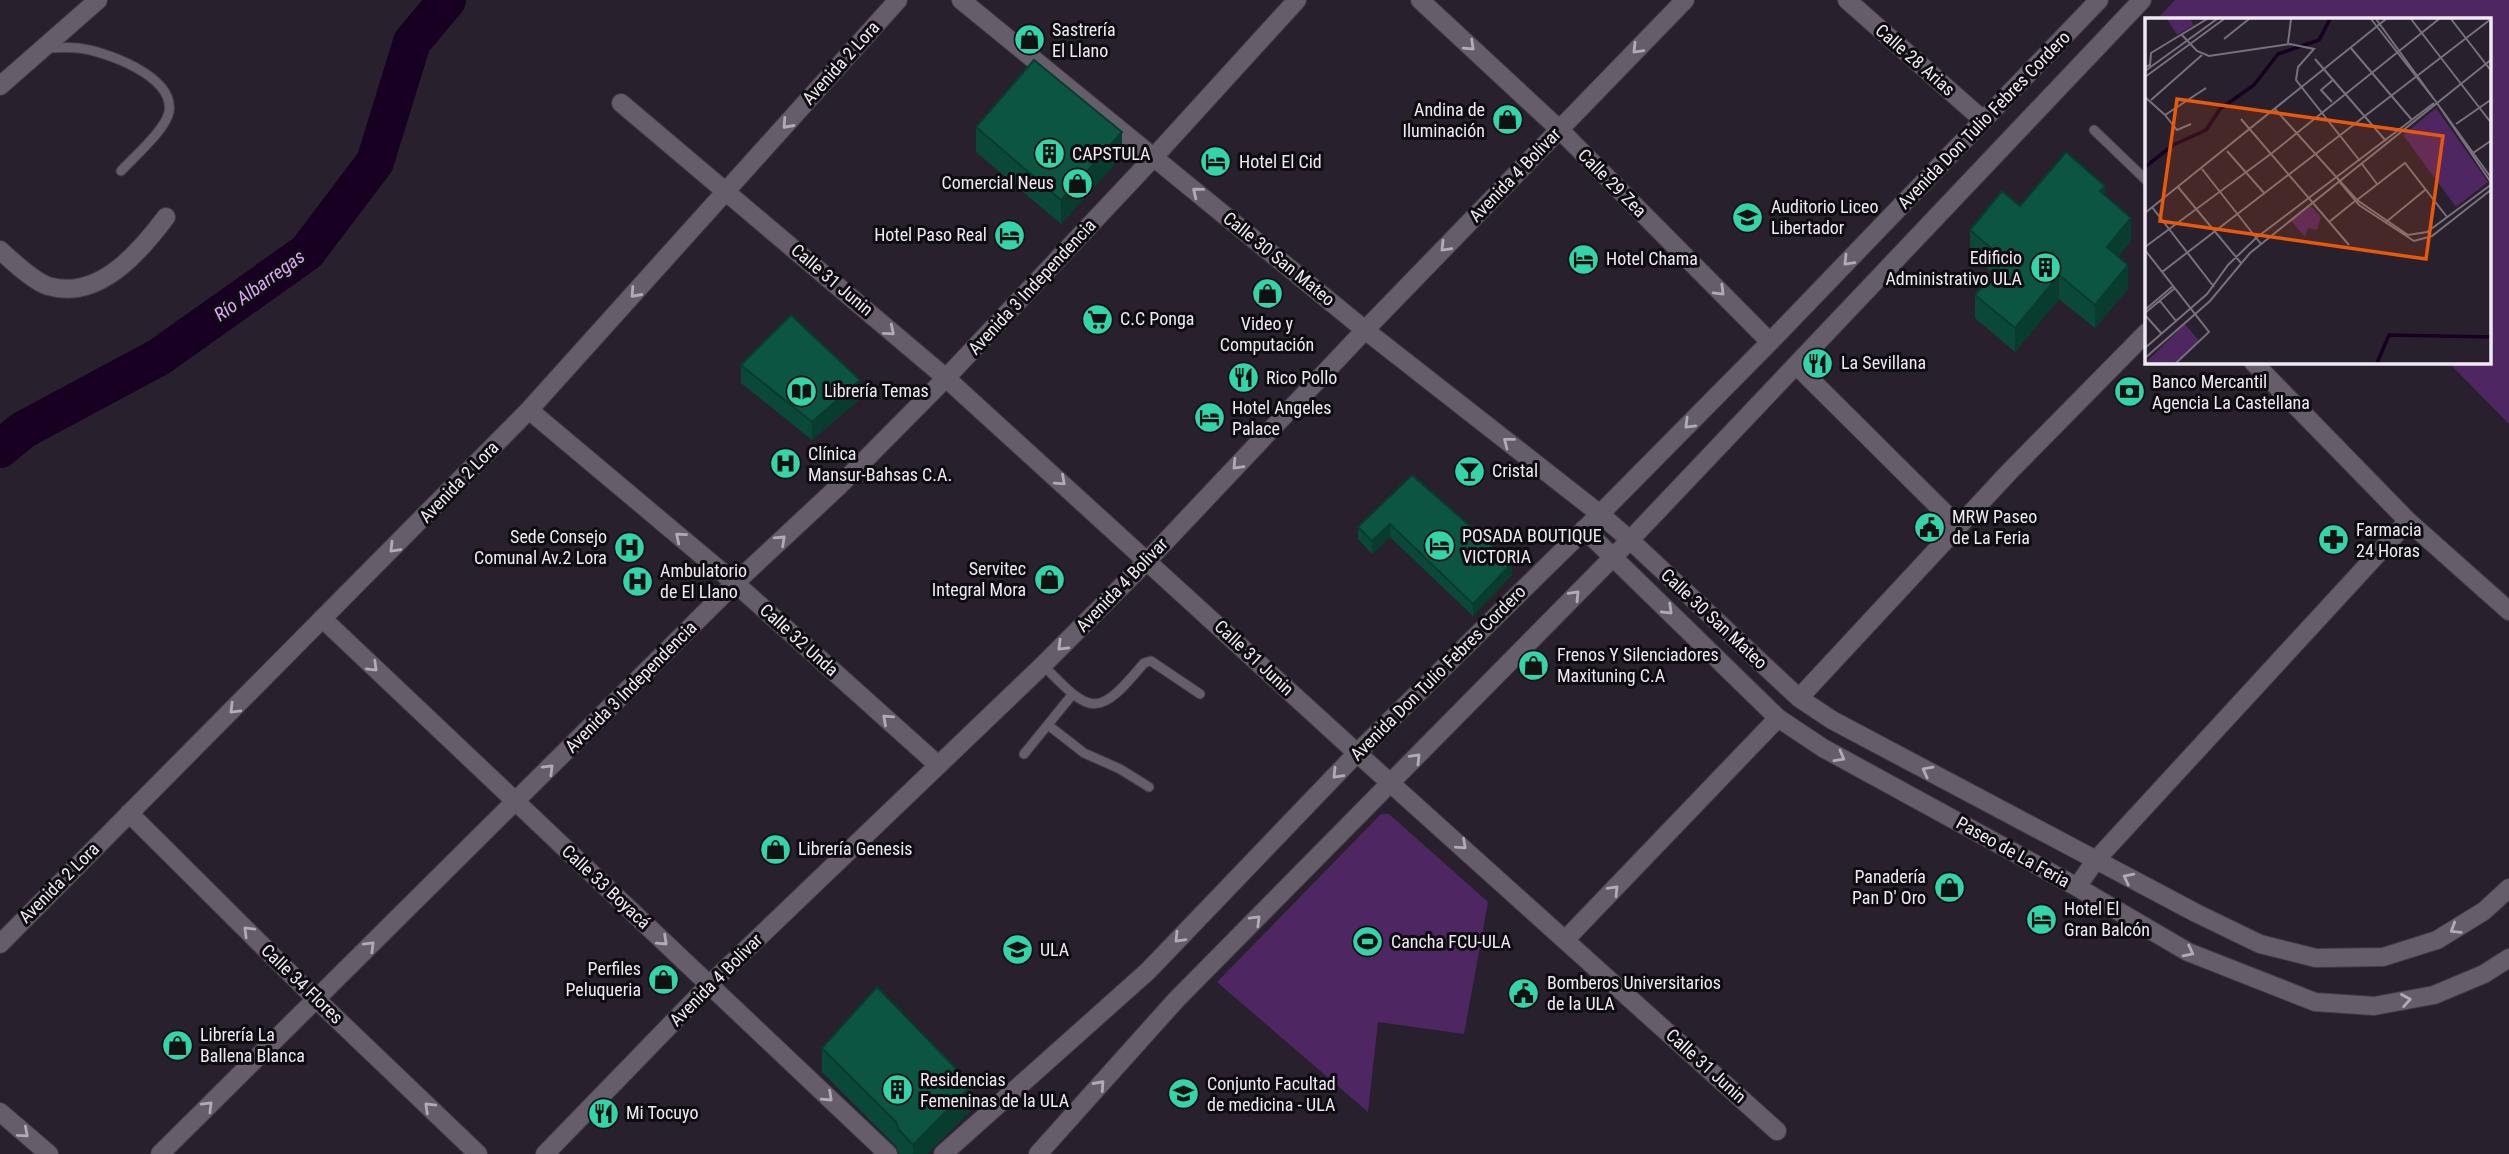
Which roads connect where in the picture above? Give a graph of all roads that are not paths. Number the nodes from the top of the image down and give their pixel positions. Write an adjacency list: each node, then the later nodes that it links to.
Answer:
1 (99, 0): 10 (street)
2 (898, 0): 19 (street, Avenida 2 Lora, one-way to 19)
3 (961, 0): 16 (street, Calle 30 San Mateo)
4 (1297, 0): 16 (street, Avenida 3 Independencia)
5 (1420, 0): 14 (street, Calle 29 Zea, one-way to 14)
6 (1685, 0): 14 (street, Avenida 4 Bolivar, one-way to 14)
7 (1847, 0): 13 (street, Calle 28 Arias)
8 (2099, 0): 13 (street, Avenida Don Tulio Febres Cordero)
9 (2142, 0): 26 (street, Avenida Don Tulio Febres Cordero)
10 (44, 48): 11 (street); 17 (lane)
11 (0, 86)
12 (621, 103): 19 (street, Calle 31 Junin)
13 (1983, 120): 24 (street, Avenida Don Tulio Febres Cordero, one-way to 24)
14 (1559, 129): 22 (street, Avenida 4 Bolivar, one-way to 22); 24 (street, Calle 29 Zea, one-way to 24)
15 (2094, 130): 18 (lane)
16 (1154, 157): 22 (street, Calle 30 San Mateo, one-way to 16); 27 (street, Avenida 3 Independencia)
17 (121, 171)
18 (2145, 179)
19 (727, 191): 27 (street, Calle 31 Junin, one-way to 27); 28 (street, Avenida 2 Lora, one-way to 28)
20 (166, 217): 21 (street)
21 (0, 250)
22 (1365, 330): 29 (street, Calle 30 San Mateo, one-way to 22); 35 (street, Avenida 4 Bolivar, one-way to 35)
23 (2145, 334): 31 (street)
24 (1770, 342): 29 (street, Avenida Don Tulio Febres Cordero, one-way to 29)
25 (2255, 364): 30 (street)
26 (1796, 365): 31 (street); 33 (street, Avenida Don Tulio Febres Cordero)
27 (946, 378): 35 (street, Calle 31 Junin, one-way to 35); 36 (street, Avenida 3 Independencia, one-way to 27)
28 (529, 410): 36 (street, Calle 32 Unda, one-way to 28); 38 (street, Avenida 2 Lora, one-way to 38)
29 (1600, 514): 32 (street, Avenida Don Tulio Febres Cordero); 33 (street, Calle 30 San Mateo)
30 (2408, 521): 37 (street); 52 (street)
31 (1958, 526): 42 (street)
32 (1584, 529): 34 (street, Paseo de La Feria); 45 (street, Avenida Don Tulio Febres Cordero)
33 (1630, 540): 34 (street, Avenida Don Tulio Febres Cordero); 42 (street, Calle 30 San Mateo)
34 (1612, 556): 43 (street, Paseo de La Feria, one-way to 43); 48 (street, Avenida Don Tulio Febres Cordero, one-way to 34)
35 (1147, 560): 39 (street, Avenida 4 Bolivar, one-way to 39); 45 (street, Calle 31 Junin)
36 (735, 583): 47 (street, Calle 32 Unda, one-way to 36); 50 (street, Avenida 3 Independencia, one-way to 36)
37 (2509, 611)
38 (324, 620): 50 (street, Calle 33 Boyacá, one-way to 50); 51 (street, Avenida 2 Lora, one-way to 51)
39 (1043, 665): 41 (lane); 47 (street, Avenida 4 Bolivar)
40 (1200, 694): 41 (lane)
41 (1072, 695): 44 (lane)
42 (1799, 698): 52 (street, Paseo de La Feria, one-way to 42)
43 (1778, 718): 53 (street, Paseo de La Feria, one-way to 53); 55 (street, one-way to 43)
44 (1048, 725): 46 (lane); 49 (lane)
45 (1357, 753): 48 (street, Calle 31 Junin); 67 (street, Avenida Don Tulio Febres Cordero, one-way to 67)
46 (1024, 754)
47 (938, 765): 58 (street, Avenida 4 Bolivar)
48 (1393, 783): 55 (street, Calle 31 Junin, one-way to 55); 68 (street, Avenida Don Tulio Febres Cordero, one-way to 48)
49 (1149, 787)
50 (515, 802): 58 (street, Calle 33 Boyacá, one-way to 58); 59 (street, Avenida 3 Independencia, one-way to 50)
51 (129, 813): 56 (street, Avenida 2 Lora); 59 (street, Calle 34 Flores, one-way to 51)
52 (2095, 861): 53 (street); 54 (street, Paseo de La Feria, one-way to 52)
53 (2077, 887): 57 (street, Paseo de La Feria, one-way to 57)
54 (2509, 888)
55 (1566, 939): 61 (street, Calle 31 Junin)
56 (0, 944)
57 (2509, 958)
58 (709, 985): 65 (street, Avenida 4 Bolivar); 66 (street, Calle 33 Boyacá, one-way to 66)
59 (316, 999): 63 (street, Avenida 3 Independencia, one-way to 59); 64 (street, Calle 34 Flores, one-way to 59)
60 (0, 1112): 62 (street, one-way to 62)
61 (1777, 1131)
62 (49, 1154)
63 (160, 1154)
64 (478, 1154)
65 (545, 1154)
66 (888, 1154)
67 (943, 1154)
68 (1038, 1154)

